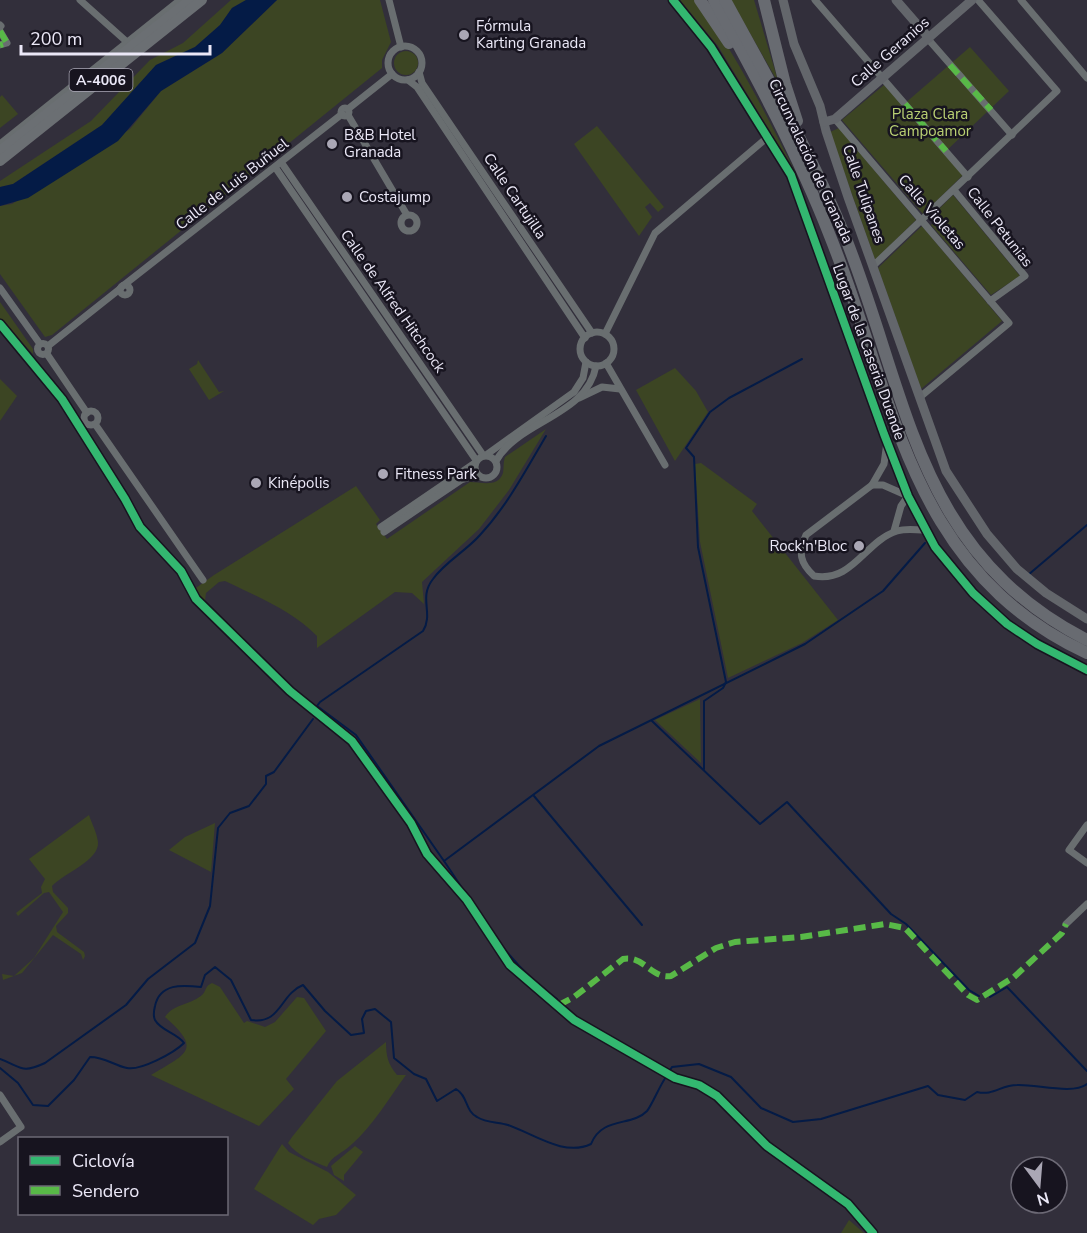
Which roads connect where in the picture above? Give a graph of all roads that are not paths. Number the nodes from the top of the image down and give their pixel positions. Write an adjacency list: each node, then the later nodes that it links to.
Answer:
1 (80, 0): 19 (street)
2 (180, 0): 19 (street)
3 (190, 0): 34 (main road, A-4006)
4 (202, 0): 36 (main road, A-4006)
5 (389, 0): 21 (street)
6 (673, 0): 32 (street, Lugar de la Caseria Duende)
7 (700, 0): 27 (highway)
8 (714, 0): 27 (highway, Circunvalación de Granada)
9 (725, 0): 35 (highway, Circunvalación de Granada)
10 (764, 0): 35 (highway)
11 (783, 0): 30 (street, Calle Tulipanes)
12 (815, 0): 24 (street)
13 (896, 0): 18 (street)
14 (972, 0): 18 (street, Calle Geranios)
15 (978, 0): 31 (street)
16 (1021, 0): 25 (street)
17 (0, 28): 20 (street)
18 (928, 39): 24 (street, Calle Geranios); 31 (street)
19 (127, 42): 33 (street)
20 (0, 45)
21 (401, 46): 22 (street); 23 (street)
22 (419, 72): 26 (street); 45 (street, Calle Cartujilla)
23 (392, 74): 26 (street); 28 (street, Calle de Luis Buñuel)
24 (883, 78): 29 (street, Calle Geranios); 38 (street)
25 (1087, 78)
26 (408, 80): 47 (street, Calle Cartujilla)
27 (759, 82): 69 (highway, Circunvalación de Granada)
28 (346, 113): 37 (street, Calle de Luis Buñuel); 40 (street)
29 (835, 119): 30 (street, Calle Geranios); 41 (street, Calle Violetas)
30 (824, 122): 42 (street, Calle Tulipanes)
31 (1012, 135): 38 (street)
32 (769, 136): 46 (street); 55 (street, Lugar de la Caseria Duende)
33 (0, 144)
34 (0, 151)
35 (806, 151): 68 (highway, Circunvalación de Granada)
36 (0, 161)
37 (278, 165): 48 (street, Calle de Luis Buñuel); 56 (street, Calle de Alfred Hitchcock)
38 (968, 177): 39 (street)
39 (954, 190): 41 (street); 44 (street, Calle Petunias)
40 (407, 215)
41 (922, 221): 42 (street); 44 (street, Calle Violetas)
42 (873, 266): 53 (street, Calle Tulipanes)
43 (0, 288): 48 (street)
44 (990, 301): 53 (street, Calle Violetas)
45 (592, 333): 46 (street); 47 (street)
46 (604, 334): 50 (street)
47 (585, 338): 49 (street)
48 (45, 348): 66 (street)
49 (586, 362): 51 (street); 56 (street)
50 (606, 363): 51 (street); 52 (street)
51 (596, 366): 54 (street)
52 (620, 389): 54 (street); 58 (street)
53 (920, 397): 67 (street, Calle Tulipanes)
54 (577, 399): 57 (street)
55 (887, 442): 60 (street); 61 (street, Lugar de la Caseria Duende)
56 (480, 458): 57 (street); 59 (street); 62 (street)
57 (496, 461): 59 (street)
58 (665, 465)
59 (477, 475): 62 (street)
60 (872, 485): 61 (street); 65 (street)
61 (908, 496): 64 (street, Lugar de la Caseria Duende); 65 (street)
62 (391, 524): 63 (street)
63 (383, 529)
64 (925, 530): 65 (street); 70 (street, Lugar de la Caseria Duende)
65 (894, 531)
66 (203, 580)
67 (1087, 619)
68 (1087, 640)
69 (1087, 653)
70 (1087, 670)
71 (1087, 825): 72 (street)
72 (1087, 863)
73 (1087, 904): 74 (street)
74 (1066, 924)
75 (0, 1095): 76 (street)
76 (0, 1142)

